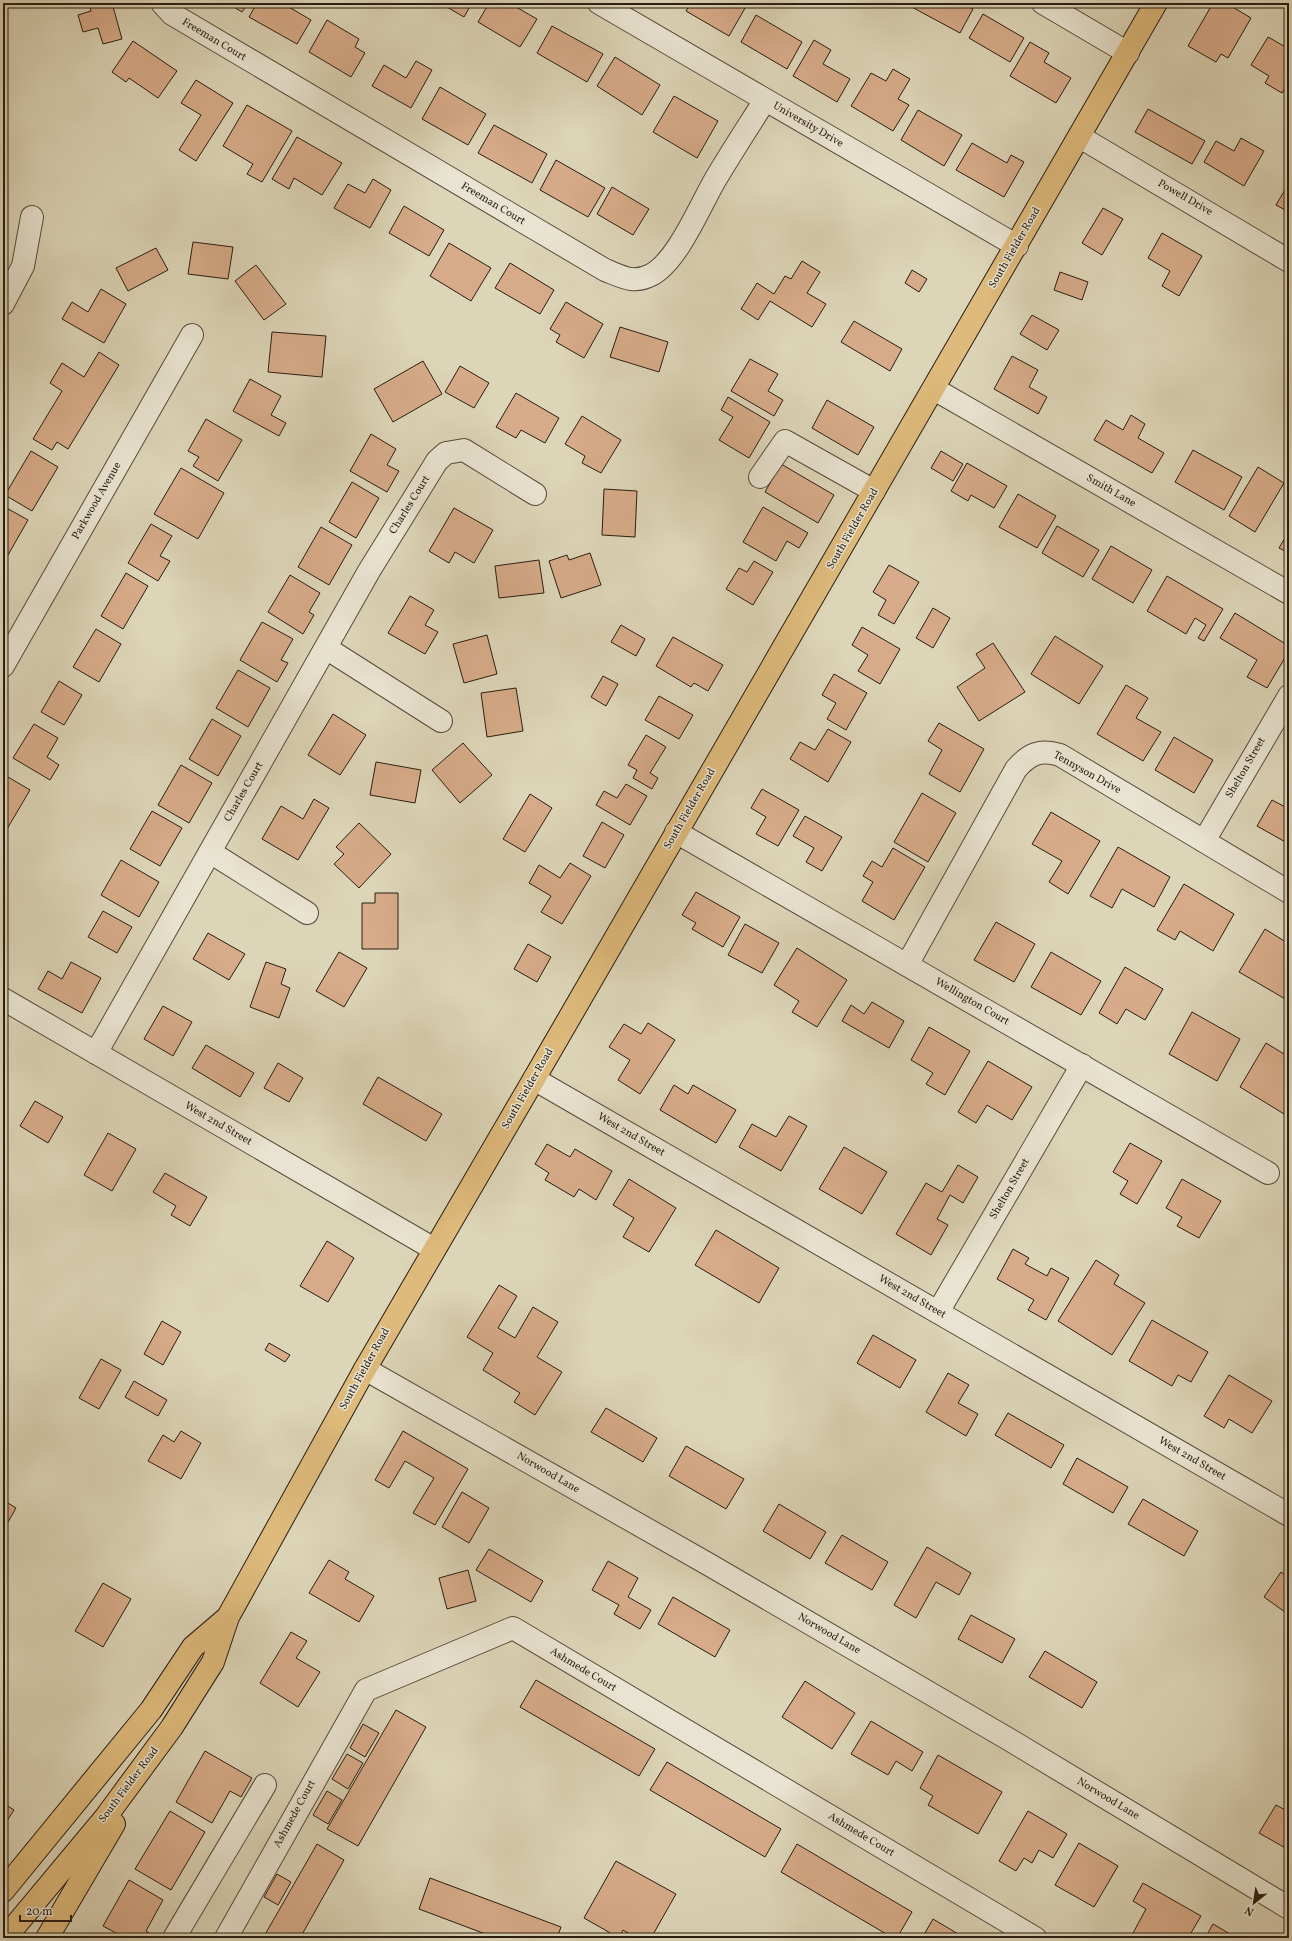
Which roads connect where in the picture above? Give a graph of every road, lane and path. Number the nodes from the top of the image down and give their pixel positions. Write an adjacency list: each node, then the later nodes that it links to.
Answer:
1 (162, 3): 6 (street, Freeman Court)
2 (599, 3): 6 (street, University Drive)
3 (1043, 3): 5 (street)
4 (1156, 3): 5 (main road, South Fielder Road)
5 (1128, 53): 7 (main road, South Fielder Road)
6 (765, 100): 9 (street, University Drive)
7 (1080, 137): 9 (main road, South Fielder Road); 10 (street, Powell Drive)
8 (32, 217): 11 (street)
9 (1017, 246): 13 (main road, South Fielder Road)
10 (1289, 261)
11 (3, 304)
12 (192, 336): 19 (street, Parkwood Avenue)
13 (934, 389): 15 (main road, South Fielder Road); 17 (street, Smith Lane)
14 (760, 477): 15 (street)
15 (874, 491): 22 (main road, South Fielder Road)
16 (535, 494): 18 (street, Charles Court)
17 (1289, 593)
18 (326, 648): 21 (street); 24 (street, Charles Court)
19 (3, 666)
20 (1289, 696): 23 (street, Shelton Street)
21 (441, 721)
22 (676, 832): 27 (street, Wellington Court); 31 (main road, South Fielder Road)
23 (1204, 841): 25 (street, Tennyson Drive); 27 (street, Tennyson Drive)
24 (210, 852): 26 (street); 29 (street, Charles Court)
25 (1289, 892)
26 (307, 913)
27 (908, 965): 30 (street, Wellington Court)
28 (3, 999): 29 (street, West 2nd Street)
29 (96, 1053): 33 (street, West 2nd Street)
30 (1082, 1065): 32 (street, Wellington Court); 34 (street, Shelton Street)
31 (534, 1079): 33 (main road, South Fielder Road); 34 (street, West 2nd Street)
32 (1268, 1173)
33 (434, 1249): 35 (main road, South Fielder Road)
34 (938, 1312): 36 (street, West 2nd Street)
35 (365, 1369): 37 (main road, South Fielder Road); 41 (street, Norwood Lane)
36 (1289, 1515)
37 (228, 1617): 38 (main road, South Fielder Road); 40 (main road, South Fielder Road)
38 (172, 1727): 42 (main road, South Fielder Road); 43 (main road)
39 (265, 1785): 44 (street)
40 (3, 1891)
41 (1289, 1908)
42 (4, 1938)
43 (47, 1938)
44 (174, 1938)
45 (226, 1938): 46 (street, Ashmede Court)
46 (1035, 1938)

